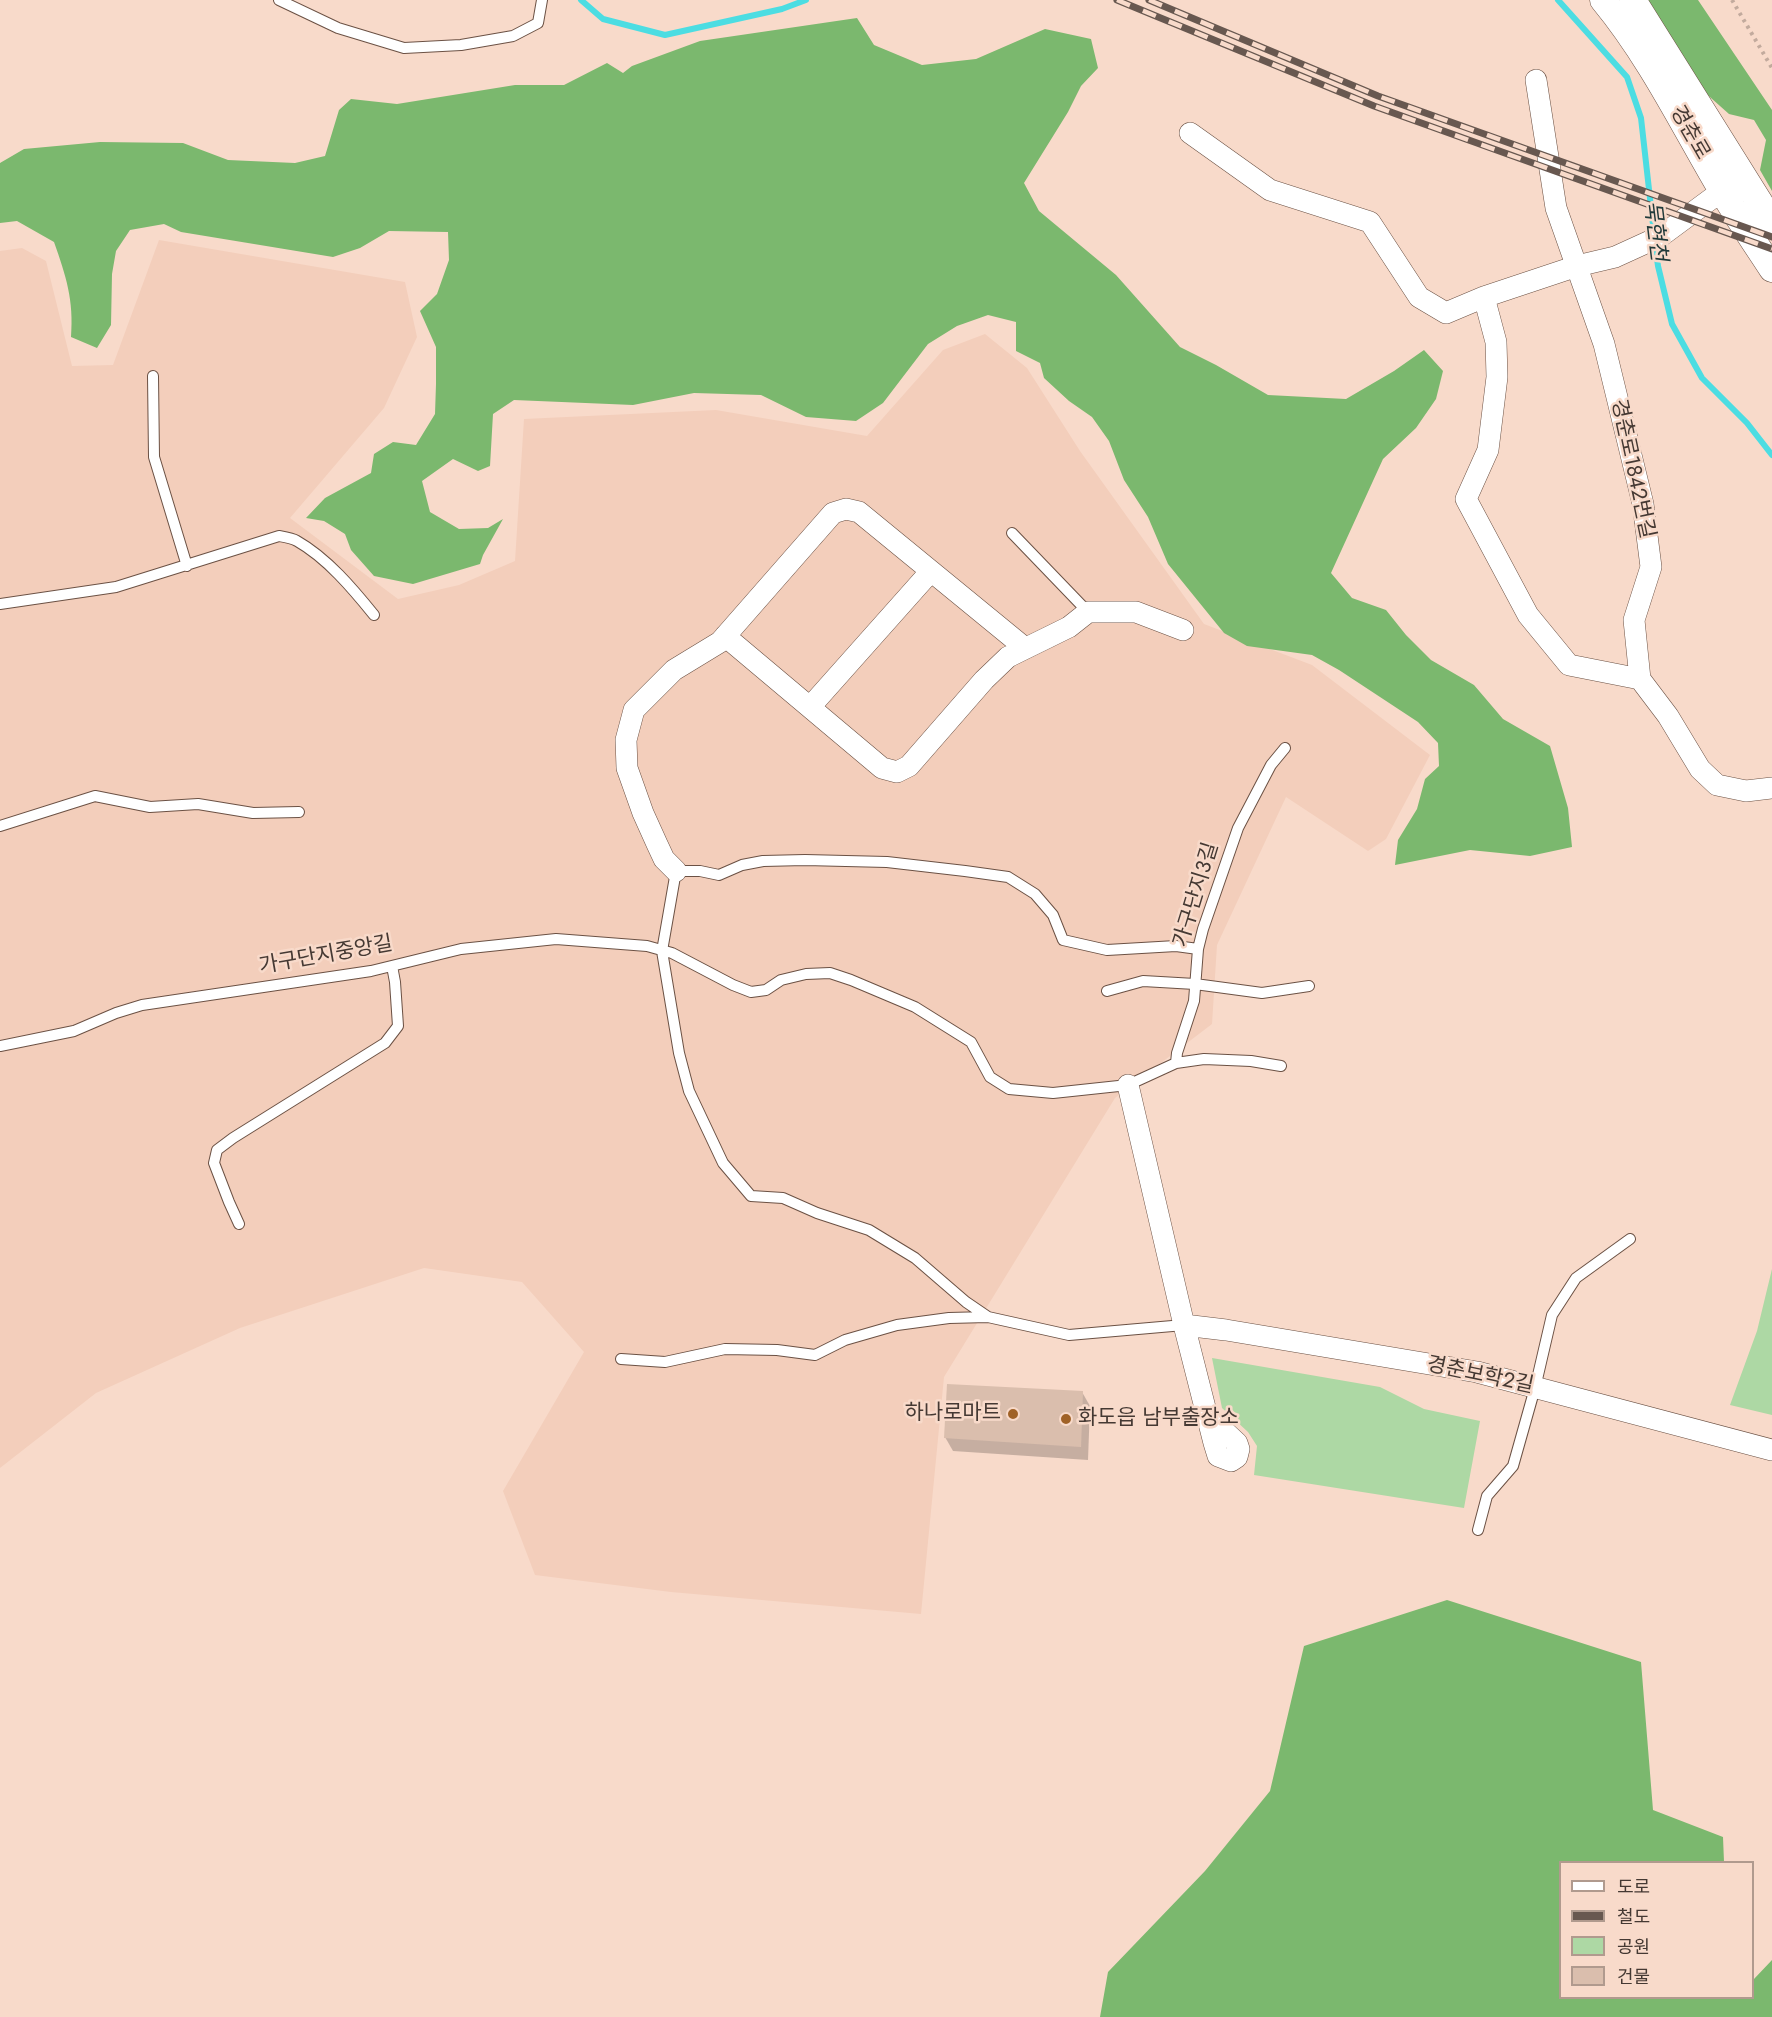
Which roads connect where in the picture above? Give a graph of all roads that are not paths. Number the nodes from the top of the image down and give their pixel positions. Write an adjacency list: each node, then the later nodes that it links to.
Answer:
1 (279, 0): 2 (lane)
2 (542, 0)
3 (1603, 0): 7 (street, 경춘로)
4 (1633, 0): 8 (street, 경춘로)
5 (1536, 80): 9 (street, 경춘로1842번길)
6 (1190, 133): 11 (street)
7 (1723, 192): 9 (street); 10 (street, 경춘로)
8 (1772, 222)
9 (1577, 266): 11 (street); 22 (street, 경춘로1842번길)
10 (1772, 269)
11 (1484, 297): 22 (street)
12 (153, 376): 14 (lane)
13 (1012, 533): 17 (lane)
14 (187, 566): 16 (lane); 18 (lane)
15 (931, 571): 20 (street); 21 (street); 23 (street)
16 (0, 604)
17 (1088, 612): 19 (street); 21 (street)
18 (374, 615)
19 (1183, 630)
20 (725, 636): 23 (street); 28 (street)
21 (1025, 648): 23 (street)
22 (1640, 679): 25 (street)
23 (810, 707)
24 (1285, 748): 29 (lane, 가구단지3길)
25 (1772, 788)
26 (299, 812): 27 (lane)
27 (0, 826)
28 (676, 872): 29 (lane); 30 (lane)
29 (1198, 949): 32 (lane, 가구단지3길)
30 (663, 951): 31 (lane, 가구단지중앙길); 38 (lane, 가구단지중앙길); 41 (lane)
31 (392, 966): 35 (lane, 가구단지중앙길); 39 (lane)
32 (1195, 984): 33 (lane); 34 (lane); 36 (lane, 가구단지3길)
33 (1309, 986)
34 (1107, 991)
35 (0, 1046)
36 (1176, 1063): 37 (lane, 가구단지중앙길); 38 (lane, 가구단지중앙길)
37 (1281, 1066)
38 (1128, 1085): 42 (street)
39 (239, 1224)
40 (1630, 1239): 44 (lane)
41 (988, 1317): 42 (lane); 43 (lane)
42 (1184, 1325): 44 (street, 경춘보학2길); 45 (street)
43 (621, 1359)
44 (1535, 1388): 46 (street, 경춘보학2길); 47 (lane)
45 (1208, 1416)
46 (1772, 1450)
47 (1478, 1530)

